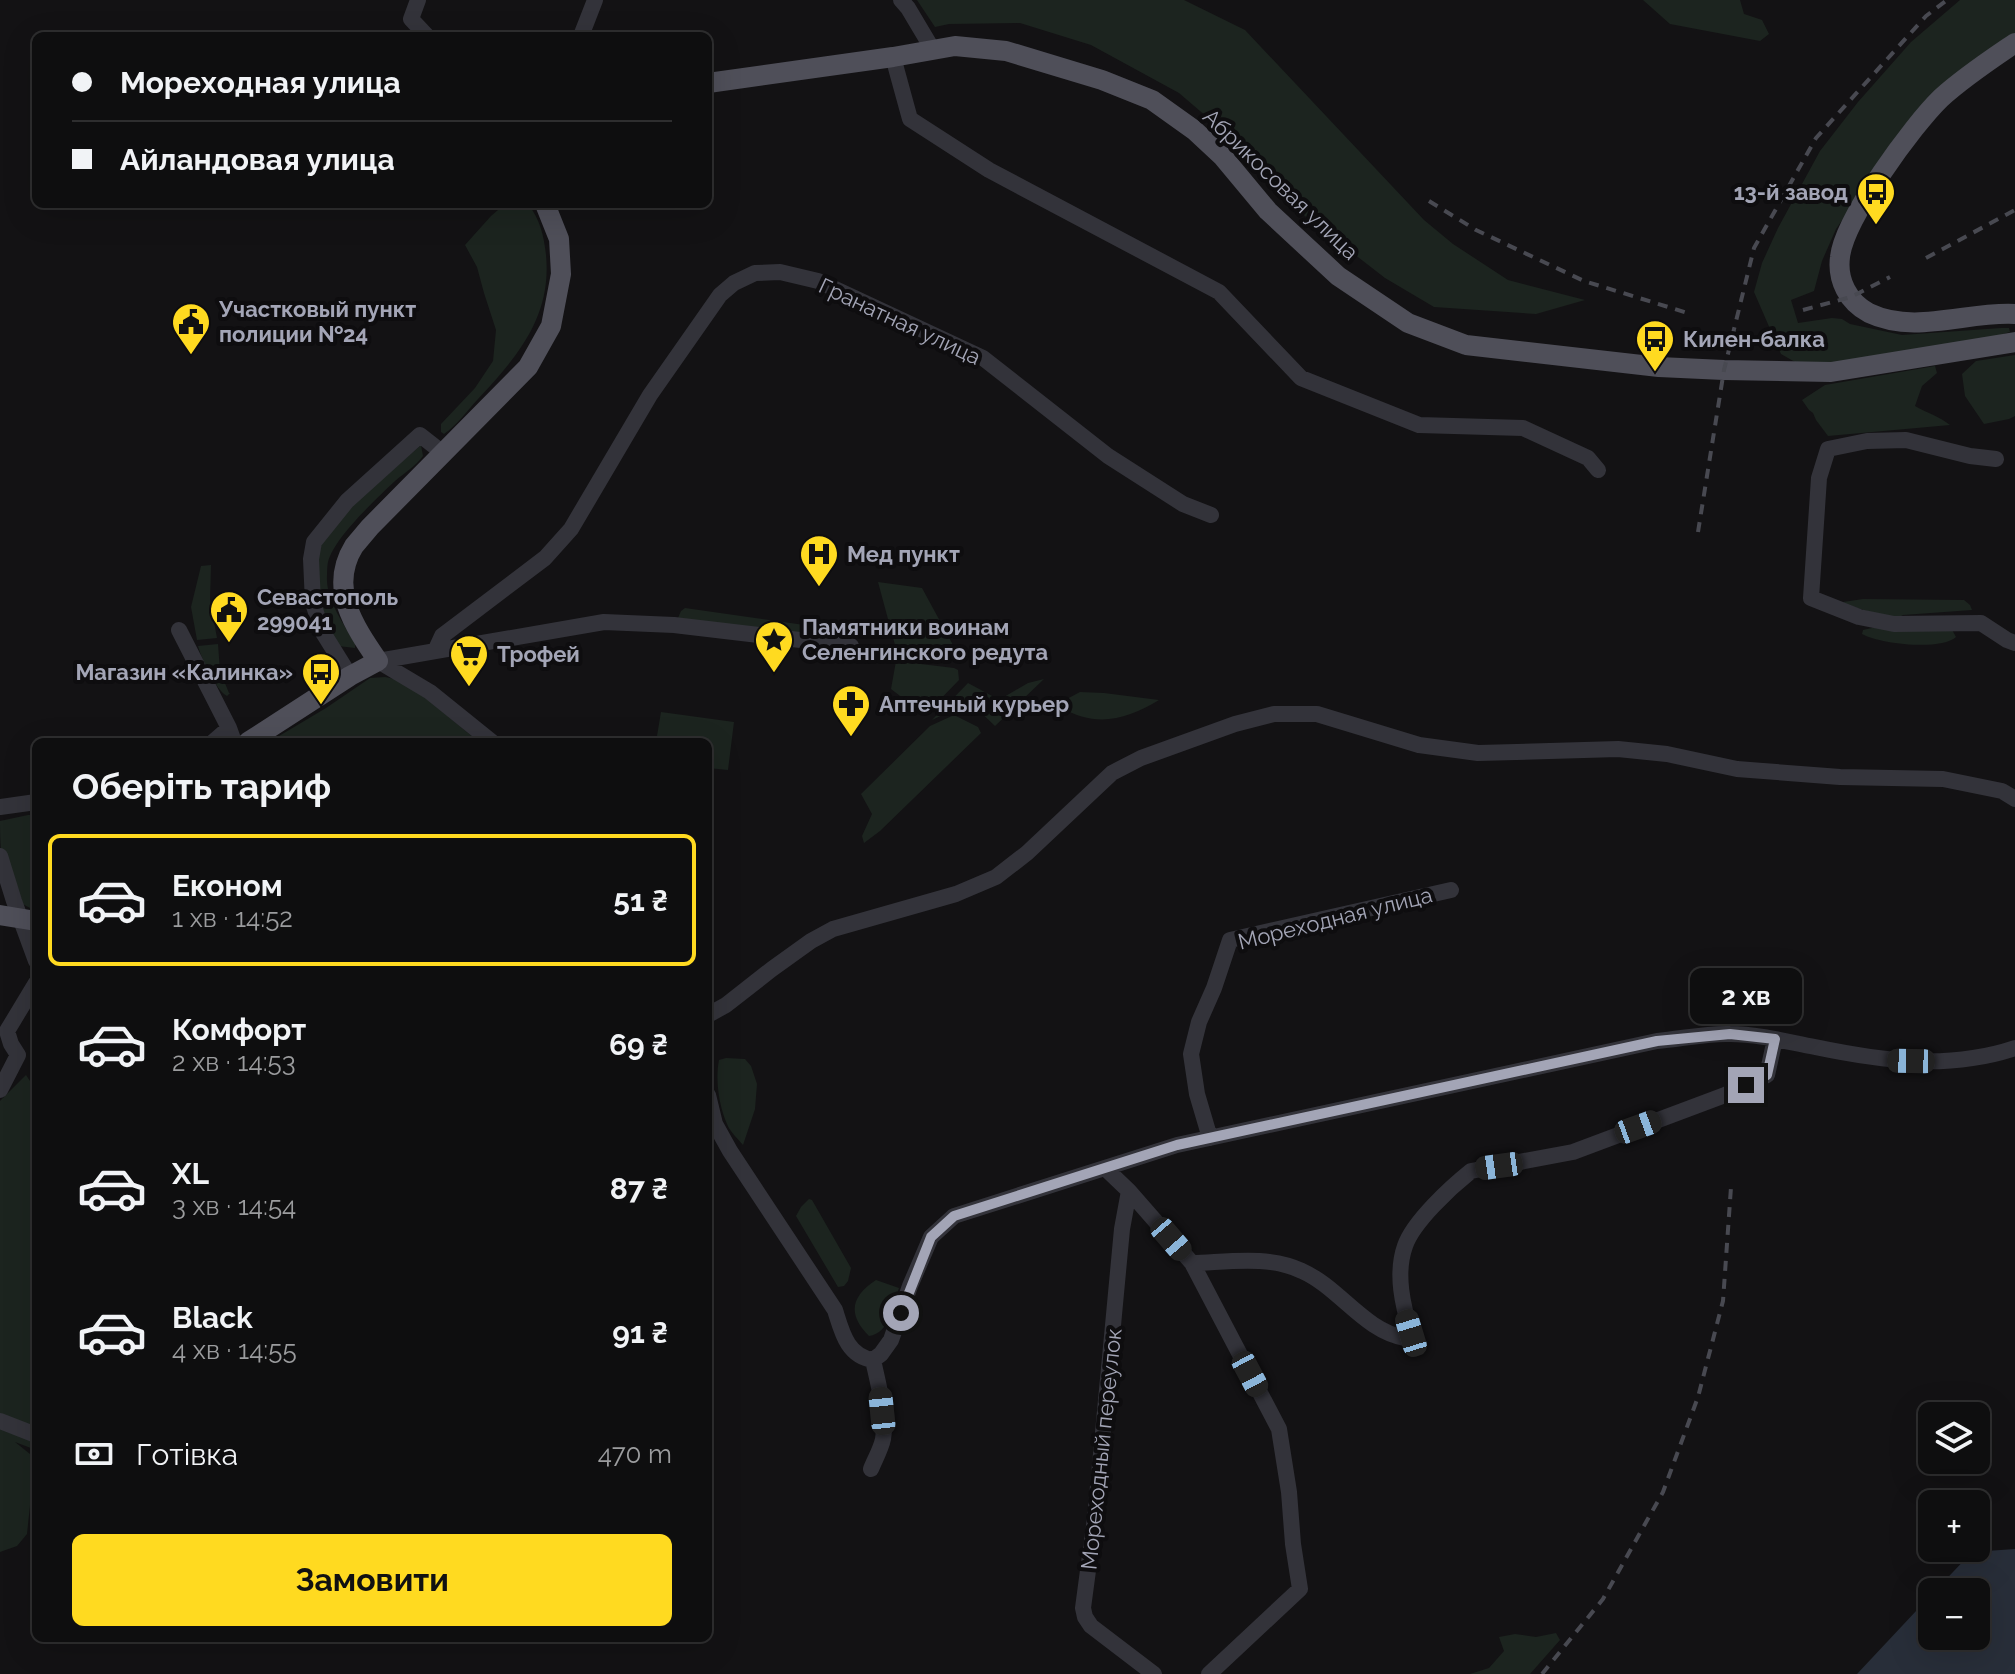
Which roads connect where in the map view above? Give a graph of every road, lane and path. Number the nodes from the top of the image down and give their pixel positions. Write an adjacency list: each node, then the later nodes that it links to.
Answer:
1 (418, 0): 4 (street)
2 (595, 0): 5 (street)
3 (901, 0): 7 (street)
4 (423, 32)
5 (583, 32)
6 (2015, 43): 11 (main road)
7 (933, 50): 8 (main road, Абрикосовая улица); 12 (main road, Абрикосовая улица)
8 (893, 57): 9 (main road, Абрикосовая улица); 15 (street)
9 (712, 82)
10 (547, 208): 13 (main road)
11 (2015, 314)
12 (2015, 342)
13 (443, 453): 21 (main road); 22 (street)
14 (1996, 459): 18 (street)
15 (1598, 470)
16 (1211, 515): 20 (street, Гранатная улица)
17 (179, 630): 23 (street)
18 (2015, 643)
19 (851, 646): 20 (street)
20 (436, 649): 21 (street)
21 (378, 661): 22 (main road); 25 (street)
22 (350, 676): 24 (main road)
23 (232, 735)
24 (254, 738)
25 (487, 738)
26 (2015, 799): 34 (street)
27 (32, 803): 28 (street)
28 (0, 807)
29 (0, 856): 32 (street)
30 (1451, 890): 39 (street, Мореходная улица)
31 (0, 915): 32 (main road)
32 (29, 920)
33 (32, 990): 37 (street)
34 (712, 1013)
35 (1775, 1039): 36 (street); 39 (street); 42 (street)
36 (2015, 1048)
37 (0, 1090)
38 (712, 1112): 43 (street)
39 (1210, 1138): 40 (street)
40 (1105, 1168): 41 (street); 43 (street)
41 (1129, 1191): 42 (street); 47 (street, Мореходный переулок)
42 (1192, 1263): 48 (street)
43 (873, 1360): 46 (street)
44 (0, 1421): 45 (street)
45 (32, 1433)
46 (871, 1469)
47 (1154, 1674)
48 (1209, 1674)

